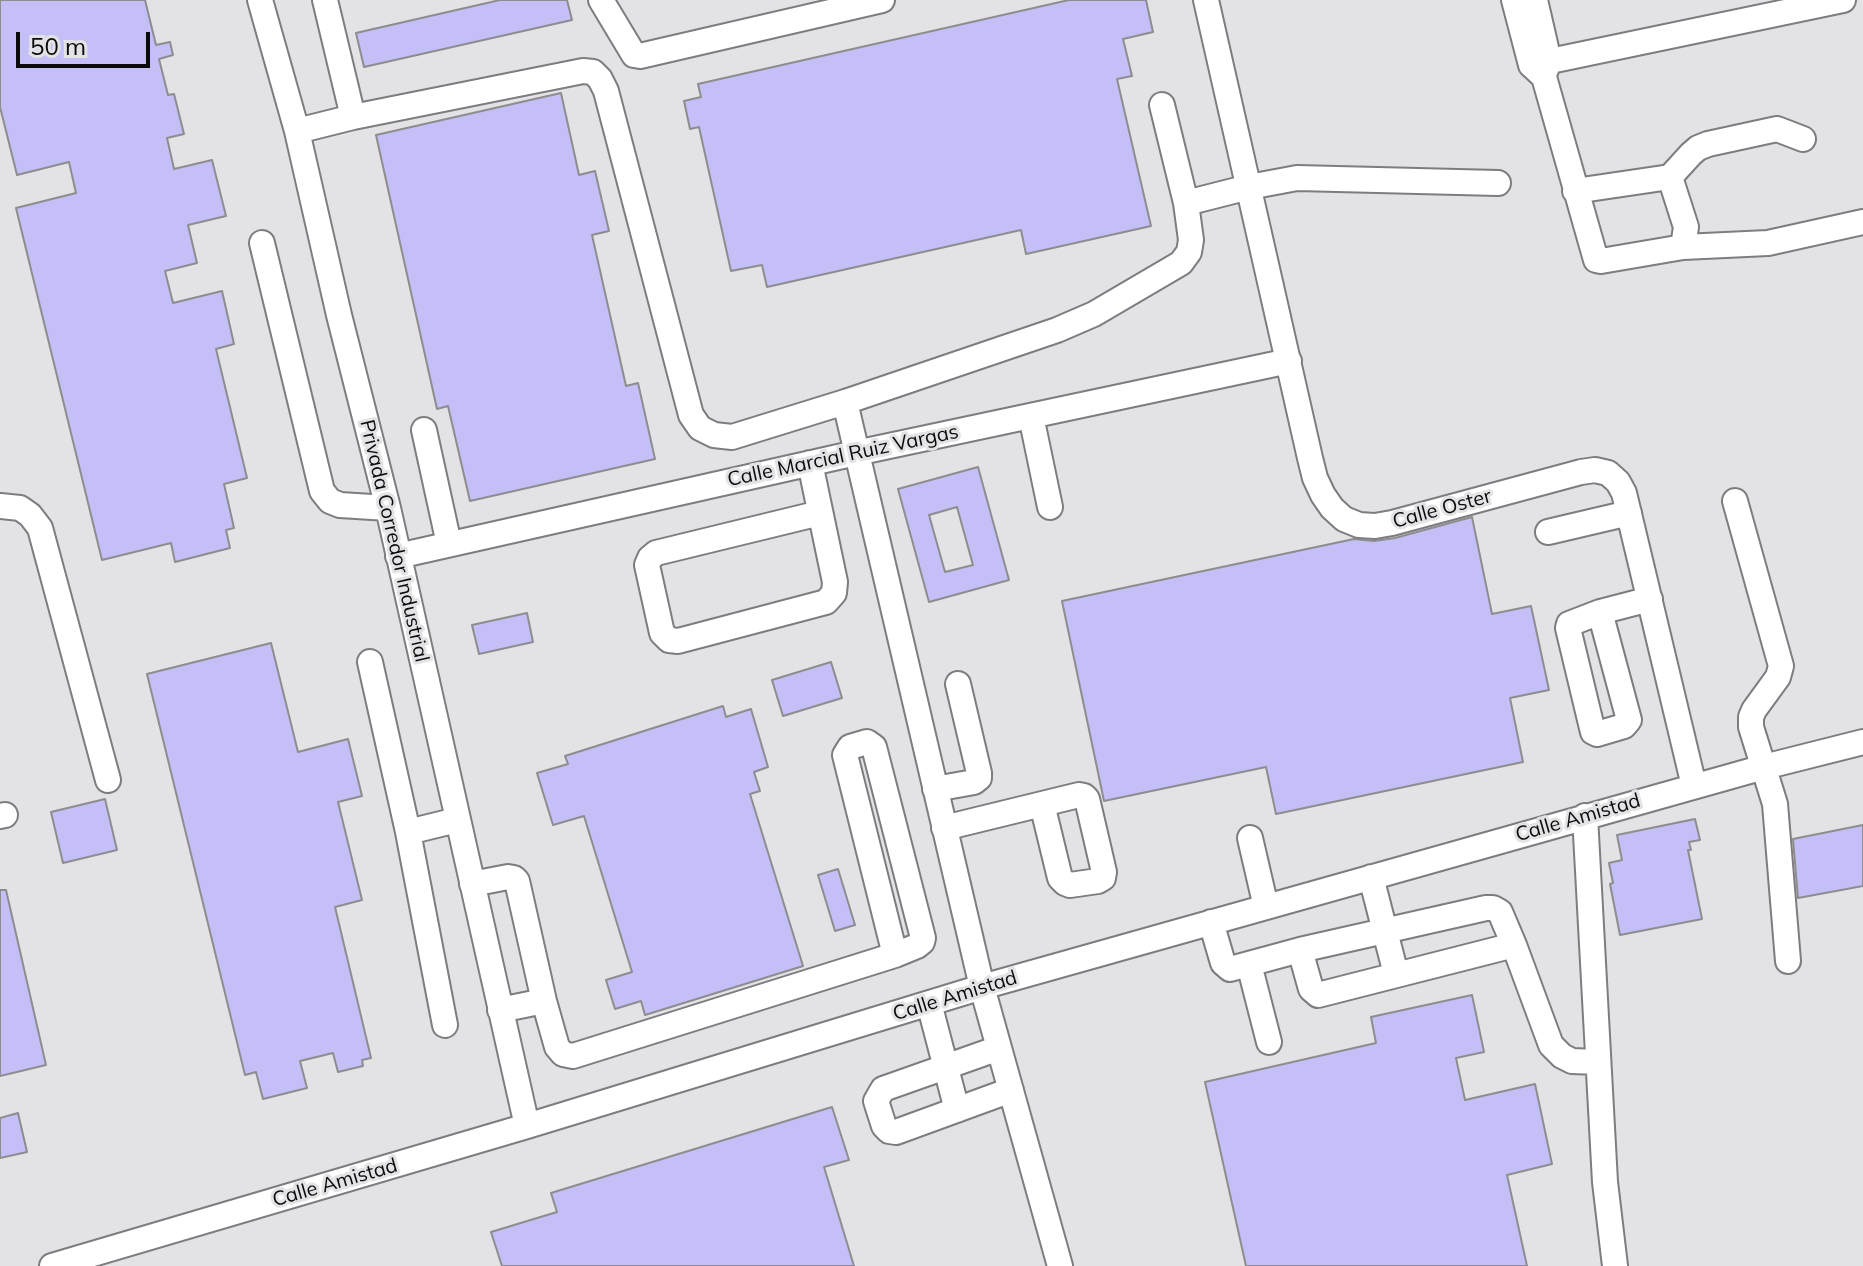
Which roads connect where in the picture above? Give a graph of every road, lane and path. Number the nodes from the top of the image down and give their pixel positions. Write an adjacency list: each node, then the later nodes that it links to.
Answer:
1 (260, 0): 12 (street, Privada Corredor Industrial)
2 (325, 0): 11 (street)
3 (601, 0): 4 (street)
4 (882, 0)
5 (1206, 0): 16 (street, Calle Oster)
6 (1514, 0): 9 (street)
7 (1535, 0): 9 (street)
8 (1843, 0): 9 (street)
9 (1541, 67): 17 (street)
10 (1162, 105): 18 (street)
11 (353, 117): 12 (street); 23 (street)
12 (297, 131): 31 (street, Privada Corredor Industrial)
13 (1803, 139): 14 (street)
14 (1670, 177): 17 (street); 21 (street)
15 (1498, 183): 16 (street)
16 (1249, 187): 18 (street); 22 (street, Calle Oster)
17 (1575, 191): 21 (street)
18 (1186, 203): 23 (street)
19 (1863, 222): 21 (street)
20 (262, 243): 31 (street)
21 (1683, 247)
22 (1289, 361): 24 (street, Calle Marcial Ruiz Vargas); 33 (street, Calle Oster)
23 (845, 402): 26 (street)
24 (1031, 416): 26 (street, Calle Marcial Ruiz Vargas); 30 (street)
25 (424, 430): 35 (street)
26 (856, 453): 27 (street, Calle Marcial Ruiz Vargas); 45 (street)
27 (810, 463): 32 (street); 35 (street, Calle Marcial Ruiz Vargas)
28 (1735, 501): 42 (street)
29 (0, 506): 43 (street)
30 (1050, 507)
31 (388, 508): 36 (street, Privada Corredor Industrial)
32 (820, 513): 32 (street)
33 (1629, 513): 34 (street); 37 (street, Calle Oster)
34 (1548, 532)
35 (449, 544): 36 (street, Calle Marcial Ruiz Vargas)
36 (398, 556): 48 (street, Privada Corredor Industrial)
37 (1650, 599): 38 (street); 44 (street, Calle Oster)
38 (1600, 612)
39 (370, 662): 50 (street)
40 (958, 684): 45 (street)
41 (1863, 742): 42 (street, Calle Amistad)
42 (1764, 767): 44 (street, Calle Amistad); 60 (street)
43 (108, 780)
44 (1694, 786): 47 (street, Calle Amistad)
45 (935, 789): 49 (street)
46 (1042, 804): 49 (street)
47 (1585, 816): 52 (street, Calle Amistad); 70 (street)
48 (457, 820): 50 (street); 53 (street, Privada Corredor Industrial)
49 (944, 828): 63 (street)
50 (408, 832): 67 (street)
51 (1250, 838): 54 (street)
52 (1371, 877): 54 (street, Calle Amistad); 56 (street)
53 (472, 884): 64 (street); 66 (street, Privada Corredor Industrial)
54 (1266, 907): 55 (street, Calle Amistad)
55 (1211, 922): 61 (street); 63 (street, Calle Amistad)
56 (1385, 931): 57 (street); 58 (street); 62 (street)
57 (1514, 945): 62 (street); 70 (street)
58 (1300, 950): 61 (street); 62 (street)
59 (895, 955): 59 (street); 64 (street)
60 (1788, 961)
61 (1249, 964): 68 (street)
62 (1396, 974)
63 (982, 987): 65 (street, Calle Amistad); 69 (street)
64 (544, 1001): 66 (street)
65 (929, 1003): 71 (street); 74 (street, Calle Amistad)
66 (500, 1010): 74 (street, Privada Corredor Industrial)
67 (445, 1025)
68 (1269, 1042)
69 (999, 1048): 71 (street); 72 (street)
70 (1597, 1062): 77 (street)
71 (946, 1067): 73 (street); 73 (street)
72 (1011, 1090): 73 (street); 76 (street)
73 (957, 1110)
74 (527, 1126): 75 (street, Calle Amistad)
75 (52, 1266)
76 (1060, 1266)
77 (1615, 1266)

